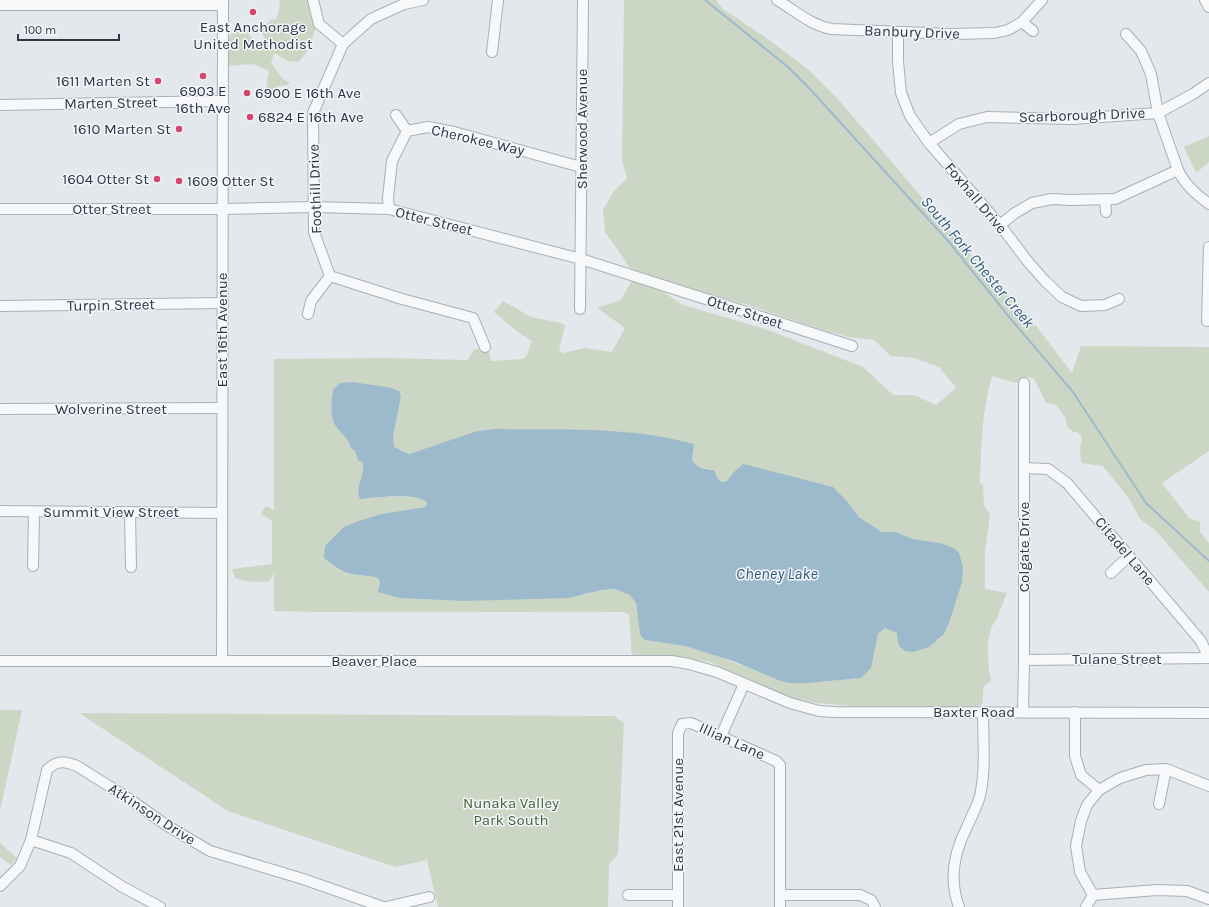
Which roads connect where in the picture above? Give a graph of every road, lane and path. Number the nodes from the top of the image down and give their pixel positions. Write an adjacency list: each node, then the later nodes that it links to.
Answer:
1 (313, 0): 15 (street)
2 (423, 0): 15 (street, Foothill Drive)
3 (498, 0): 16 (street)
4 (583, 0): 24 (street, Sherwood Avenue)
5 (777, 0): 13 (street, Banbury Drive)
6 (1042, 0): 11 (street, Banbury Drive)
7 (1204, 0): 10 (street)
8 (223, 2): 9 (street); 18 (street, East 16th Avenue)
9 (0, 5)
10 (1209, 7)
11 (1022, 22): 12 (street); 13 (street, Banbury Drive)
12 (1033, 31)
13 (898, 32): 23 (street, Foxhall Drive)
14 (1126, 34): 20 (street)
15 (343, 44): 28 (street, Foothill Drive)
16 (492, 52)
17 (1209, 83): 20 (street, Scarborough Drive)
18 (223, 101): 19 (street, Marten Street); 30 (street, East 16th Avenue)
19 (0, 105)
20 (1158, 113): 23 (street, Scarborough Drive); 25 (street)
21 (396, 115): 22 (street)
22 (407, 131): 24 (street, Cherokee Way); 31 (street)
23 (929, 143): 33 (street, Foxhall Drive)
24 (581, 167): 35 (street, Sherwood Avenue)
25 (1178, 170): 26 (street); 27 (street)
26 (1105, 199): 32 (street); 33 (street)
27 (1209, 204)
28 (314, 207): 30 (street, Otter Street); 31 (street, Otter Street); 36 (street, Foothill Drive)
29 (0, 209): 30 (street, Otter Street)
30 (223, 209): 38 (street, East 16th Avenue)
31 (389, 209): 35 (street, Otter Street)
32 (1106, 212)
33 (1000, 225): 37 (street, Foxhall Drive)
34 (1209, 247): 42 (street)
35 (581, 259): 40 (street, Sherwood Avenue); 43 (street, Otter Street)
36 (330, 276): 41 (street); 44 (street)
37 (1119, 299)
38 (222, 303): 39 (street, Turpin Street); 46 (street, East 16th Avenue)
39 (0, 306)
40 (580, 309)
41 (308, 314)
42 (1207, 321)
43 (852, 346)
44 (485, 347)
45 (1024, 383): 48 (street, Colgate Drive)
46 (222, 408): 47 (street, Wolverine Street); 52 (street, East 16th Avenue)
47 (0, 409)
48 (1024, 468): 53 (street, Citadel Lane); 58 (street, Colgate Drive)
49 (0, 511): 50 (street, Summit View Street)
50 (34, 512): 51 (street, Summit View Street); 54 (street)
51 (130, 512): 52 (street, Summit View Street); 55 (street)
52 (222, 513): 60 (street, East 16th Avenue)
53 (1129, 556): 56 (street); 57 (street, Citadel Lane)
54 (33, 566)
55 (131, 567)
56 (1111, 573)
57 (1209, 658): 58 (street, Tulane Street)
58 (1024, 660): 62 (street, Colgate Drive)
59 (0, 661): 60 (street, Beaver Place)
60 (222, 661): 61 (street, Beaver Place)
61 (744, 684): 64 (street, Baxter Road); 67 (street)
62 (1023, 712): 63 (street, Baxter Road); 64 (street, Baxter Road)
63 (1075, 712): 65 (street, Baxter Road); 70 (street)
64 (983, 713): 86 (street)
65 (1209, 713)
66 (682, 724): 67 (street, Illian Lane); 75 (street, East 21st Avenue)
67 (721, 736): 76 (street, Illian Lane)
68 (1166, 769): 69 (street); 70 (street); 71 (street)
69 (1209, 786)
70 (1099, 790): 77 (street)
71 (1159, 804)
72 (31, 840): 73 (street, Atkinson Drive); 81 (street); 82 (street, Atkinson Drive)
73 (0, 886)
74 (628, 895): 75 (street)
75 (678, 895): 84 (street, East 21st Avenue)
76 (780, 895): 80 (street); 85 (street)
77 (1093, 895): 79 (street); 87 (street)
78 (429, 896): 83 (street)
79 (1209, 899)
80 (873, 903)
81 (160, 907)
82 (383, 907)
83 (386, 907)
84 (678, 907)
85 (780, 907)
86 (959, 907)
87 (1086, 907)

